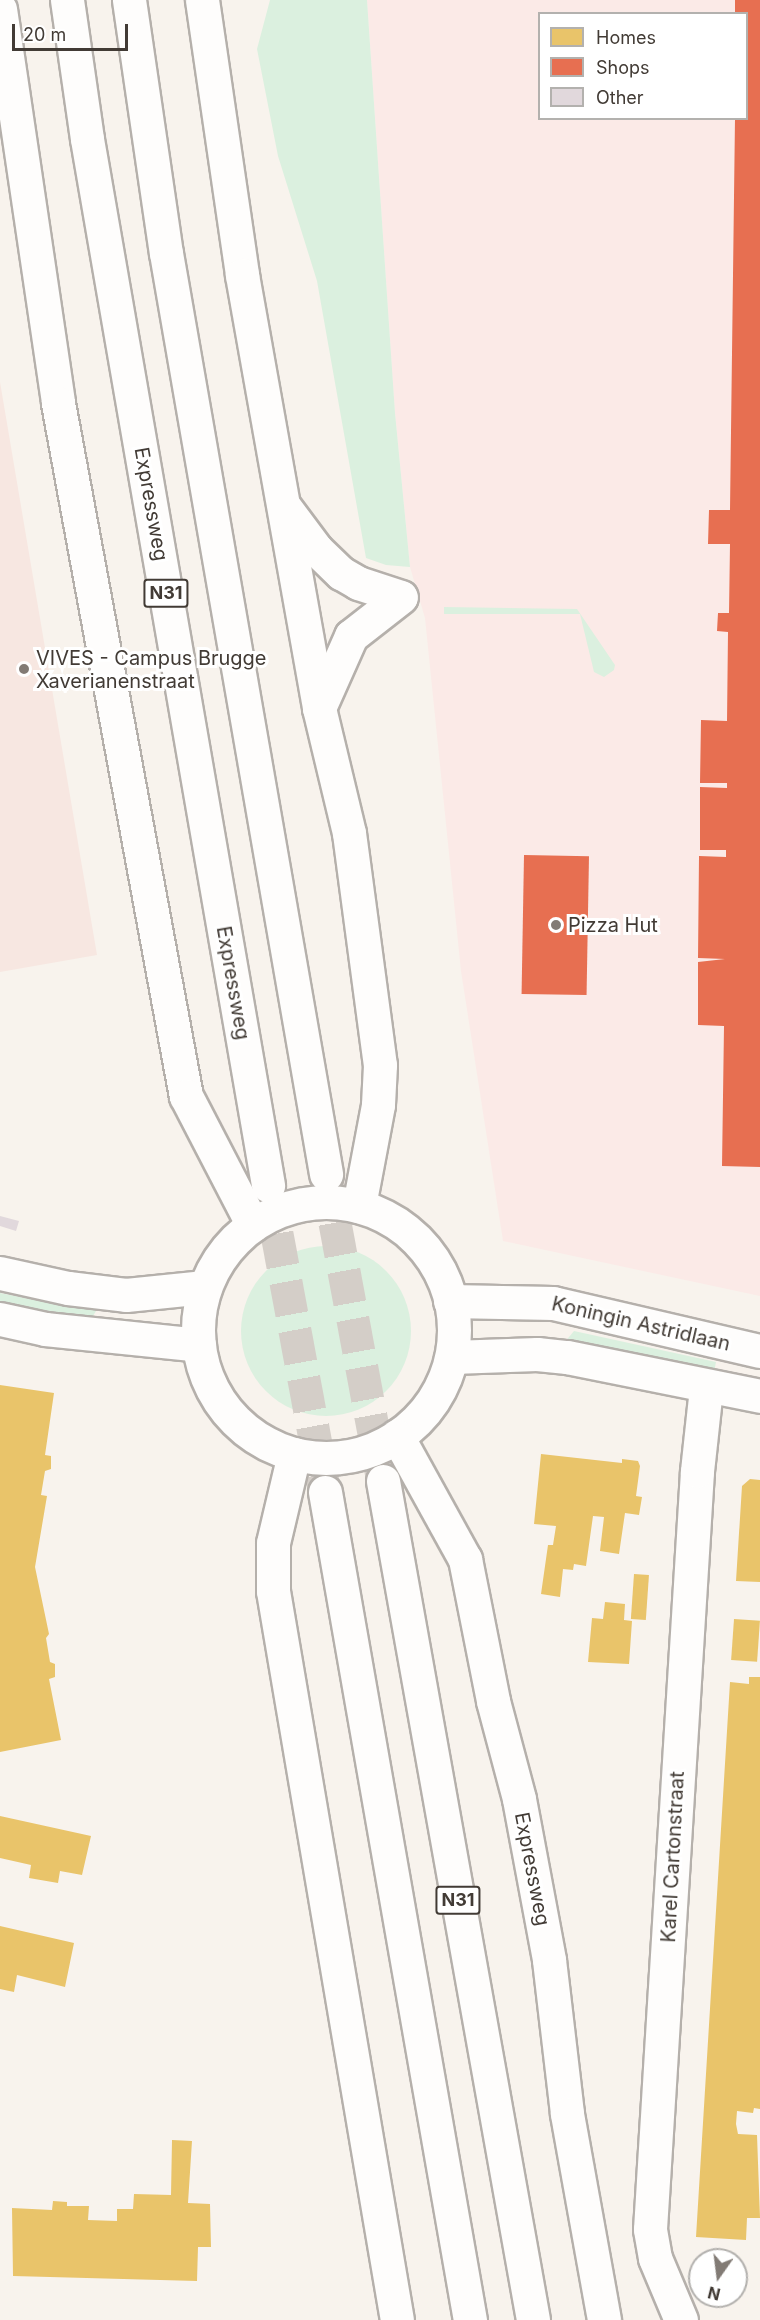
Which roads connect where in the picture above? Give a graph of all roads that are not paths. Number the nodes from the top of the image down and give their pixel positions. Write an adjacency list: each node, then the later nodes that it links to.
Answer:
1 (67, 0): 8 (main road, Expressweg / N31)
2 (129, 0): 7 (main road)
3 (202, 0): 5 (main road)
4 (0, 9): 10 (main road)
5 (284, 506): 6 (main road); 6 (main road)
6 (319, 708): 9 (main road)
7 (326, 1174)
8 (268, 1185)
9 (359, 1206): 10 (main road); 13 (main road)
10 (253, 1225): 12 (main road)
11 (0, 1273): 12 (main road)
12 (205, 1287): 15 (main road)
13 (450, 1301): 16 (main road, Koningin Astridlaan); 17 (main road)
14 (0, 1319): 15 (main road)
15 (199, 1345): 21 (main road)
16 (760, 1351)
17 (452, 1357): 18 (main road); 20 (main road)
18 (706, 1388): 19 (main road); 28 (main road, Karel Cartonstraat)
19 (760, 1396)
20 (397, 1436): 21 (main road); 27 (main road, Expressweg)
21 (294, 1454): 24 (main road)
22 (383, 1481): 26 (main road, N31)
23 (325, 1492): 25 (main road)
24 (397, 2320)
25 (470, 2320)
26 (533, 2320)
27 (604, 2320)
28 (681, 2320)

